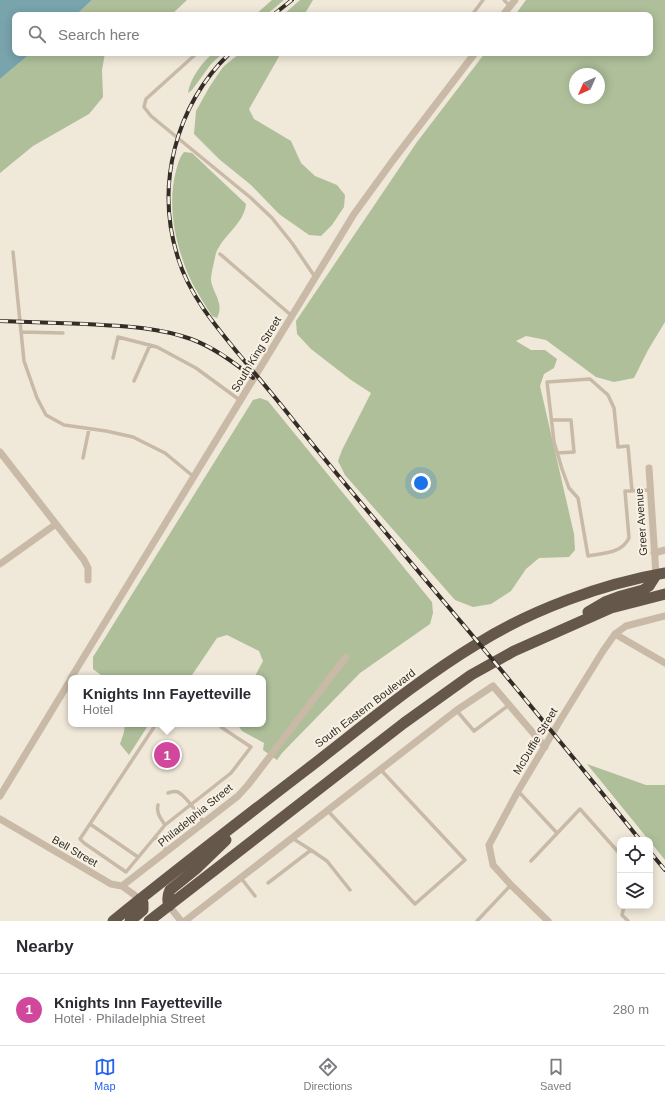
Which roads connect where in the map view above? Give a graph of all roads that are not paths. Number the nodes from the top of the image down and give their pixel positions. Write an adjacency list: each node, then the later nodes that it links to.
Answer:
1 (483, 0): 4 (lane)
2 (504, 0): 3 (lane)
3 (513, 3): 5 (street)
4 (474, 12)
5 (506, 12)
6 (194, 56): 10 (lane)
7 (473, 56): 10 (street, South King Street)
8 (13, 252): 12 (lane)
9 (220, 254): 11 (lane)
10 (316, 278): 11 (street, South King Street)
11 (292, 316): 17 (street, South King Street)
12 (21, 332): 13 (lane); 19 (lane)
13 (63, 333)
14 (150, 345): 15 (lane); 16 (lane); 17 (lane)
15 (113, 358)
16 (134, 381)
17 (241, 401): 24 (street, South King Street)
18 (552, 420): 21 (lane); 21 (lane); 26 (lane)
19 (89, 429): 22 (lane); 24 (lane)
20 (0, 452): 27 (street)
21 (558, 453): 26 (lane)
22 (83, 458)
23 (649, 468): 25 (street, Greer Avenue)
24 (194, 477): 39 (street, South King Street)
25 (650, 490): 26 (lane); 29 (street, Greer Avenue)
26 (632, 491)
27 (56, 524): 30 (street); 32 (street)
28 (665, 550): 29 (street)
29 (654, 552): 31 (street, Greer Avenue)
30 (0, 564)
31 (660, 574): 36 (highway); 52 (highway, South Eastern Boulevard)
32 (88, 580)
33 (665, 594): 36 (highway)
34 (665, 616): 35 (street)
35 (615, 634): 38 (street); 45 (street, McDuffie Street)
36 (548, 635): 75 (highway)
37 (346, 657): 55 (street, Philadelphia Street)
38 (665, 664)
39 (73, 675)
40 (68, 683): 49 (street, South King Street)
41 (509, 705): 42 (street); 42 (lane); 45 (street)
42 (457, 710): 46 (street)
43 (154, 727): 56 (lane)
44 (221, 727): 51 (lane)
45 (545, 747): 47 (street, McDuffie Street)
46 (380, 769): 53 (street); 53 (lane)
47 (518, 791): 58 (lane); 70 (street, McDuffie Street)
48 (168, 793): 51 (lane)
49 (0, 796)
50 (158, 805): 57 (lane)
51 (191, 805): 55 (lane); 57 (lane)
52 (260, 806): 74 (highway, South Eastern Boulevard); 75 (highway)
53 (327, 810): 60 (street)
54 (0, 820): 71 (street, Bell Street)
55 (204, 823): 62 (street, Philadelphia Street)
56 (90, 824): 64 (lane); 66 (lane)
57 (165, 825): 59 (lane)
58 (556, 833): 63 (lane); 65 (lane)
59 (155, 837): 62 (lane); 64 (lane)
60 (292, 837): 61 (lane); 68 (street)
61 (311, 850): 69 (lane); 72 (lane)
62 (167, 851): 67 (street, Philadelphia Street)
63 (617, 851)
64 (138, 857): 66 (lane)
65 (531, 861)
66 (126, 872): 67 (lane)
67 (132, 878): 71 (street, Philadelphia Street)
68 (240, 878): 73 (lane); 81 (street)
69 (268, 883)
70 (511, 885): 82 (lane); 83 (street)
71 (122, 886): 74 (street, Bell Street)
72 (350, 890)
73 (255, 896)
74 (140, 899): 77 (highway, South Eastern Boulevard); 78 (highway)
75 (169, 906): 79 (highway); 80 (street)
76 (623, 909): 84 (lane)
77 (112, 921)
78 (130, 921)
79 (149, 921)
80 (181, 921)
81 (185, 921)
82 (477, 921)
83 (548, 921)
84 (628, 921)

